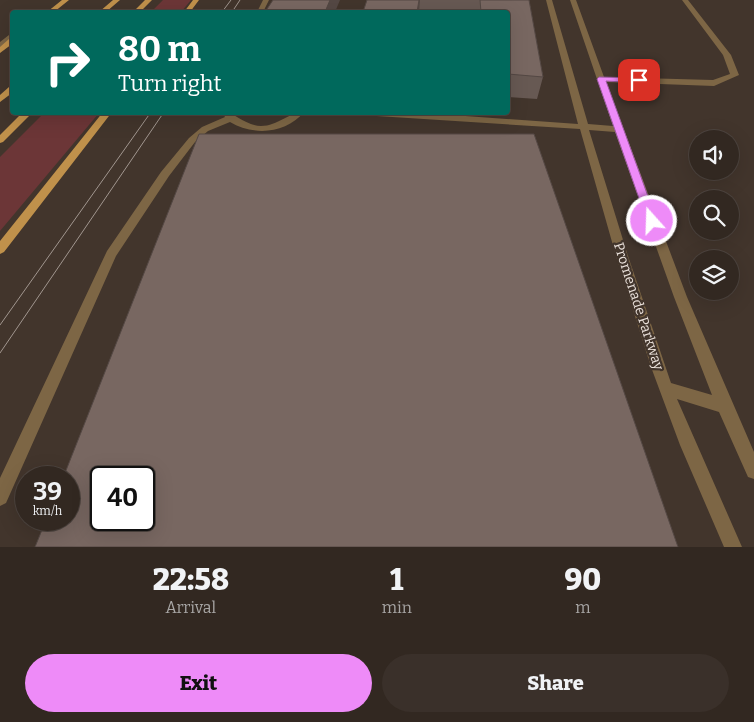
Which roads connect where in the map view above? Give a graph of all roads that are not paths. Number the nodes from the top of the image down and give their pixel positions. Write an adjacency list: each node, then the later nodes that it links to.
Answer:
1 (66, 0): 8 (main road)
2 (117, 0): 9 (main road)
3 (149, 0): 10 (main road)
4 (196, 0): 11 (main road)
5 (549, 0): 22 (street, Promenade Parkway)
6 (573, 0): 14 (street)
7 (686, 0): 14 (street)
8 (51, 10)
9 (104, 10)
10 (138, 10)
11 (188, 10)
12 (10, 43): 13 (main road)
13 (0, 51)
14 (601, 79): 23 (street)
15 (10, 91): 16 (main road)
16 (0, 99)
17 (26, 115): 24 (main road)
18 (106, 115): 25 (main road)
19 (296, 115): 21 (street)
20 (408, 115): 22 (street)
21 (228, 116): 29 (street)
22 (582, 126): 23 (street); 26 (street, Promenade Parkway)
23 (619, 129): 27 (street)
24 (0, 140)
25 (0, 249)
26 (666, 389): 27 (street); 30 (street, Promenade Parkway)
27 (722, 405): 28 (street)
28 (754, 471)
29 (0, 497)
30 (732, 547)

